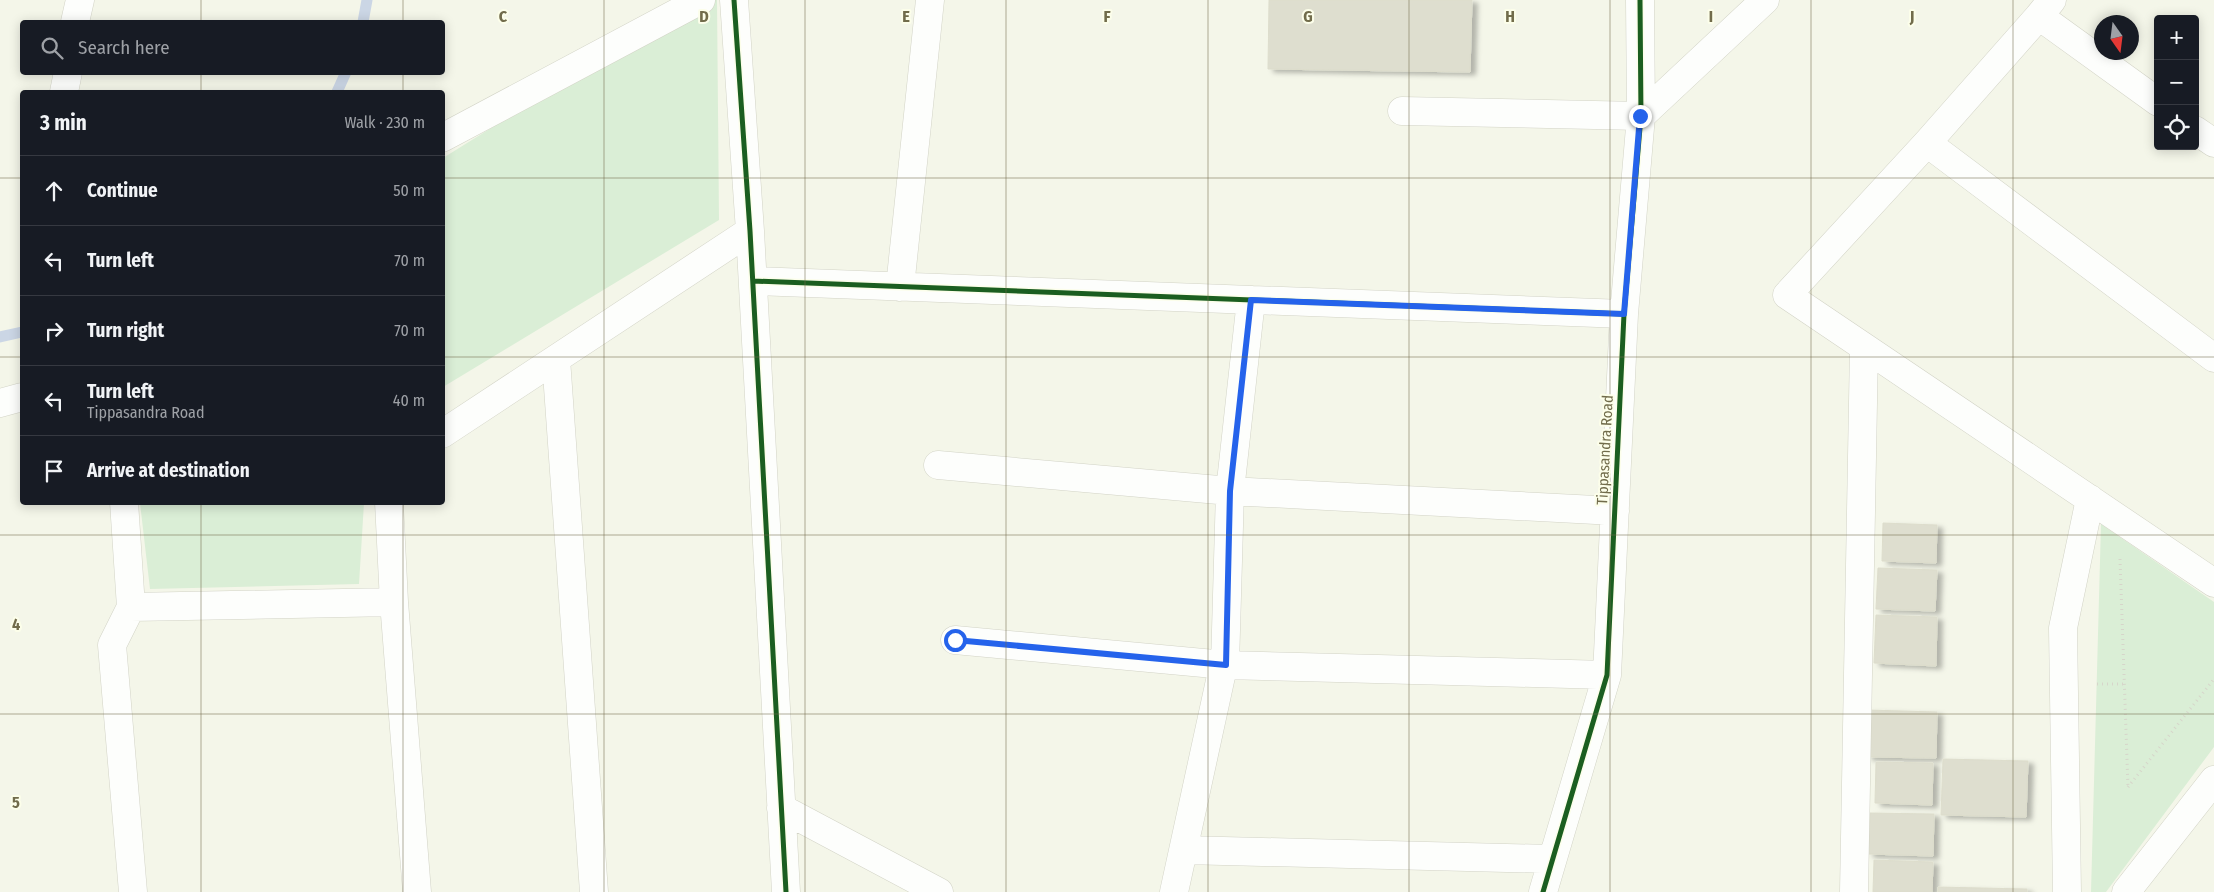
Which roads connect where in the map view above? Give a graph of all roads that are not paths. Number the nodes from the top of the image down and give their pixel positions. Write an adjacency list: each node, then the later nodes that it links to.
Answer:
1 (80, 0): 8 (street)
2 (701, 0): 15 (street)
3 (734, 0): 18 (street)
4 (930, 0): 20 (street)
5 (1640, 0): 13 (street, Tippasandra Road)
6 (1765, 0): 13 (street)
7 (2045, 8): 11 (street); 16 (street)
8 (75, 20)
9 (67, 75): 10 (street)
10 (64, 90)
11 (2154, 99)
12 (1402, 111): 13 (street)
13 (1640, 116): 22 (street, Tippasandra Road)
14 (2199, 133): 17 (street)
15 (445, 136)
16 (1927, 143): 23 (street); 24 (street)
17 (2214, 143)
18 (750, 231): 19 (street); 25 (street)
19 (753, 281): 20 (street); 42 (street)
20 (900, 287): 21 (street)
21 (1251, 300): 22 (street); 30 (street)
22 (1624, 314): 34 (street, Tippasandra Road)
23 (1864, 348): 31 (street); 52 (street)
24 (2214, 358)
25 (556, 359): 28 (street); 47 (street)
26 (20, 398): 27 (street)
27 (0, 403)
28 (445, 432)
29 (938, 465): 30 (street)
30 (1230, 491): 34 (street); 39 (street)
31 (2090, 499): 35 (street); 53 (street)
32 (124, 505): 37 (street)
33 (389, 505): 36 (street)
34 (1615, 511): 40 (street, Tippasandra Road)
35 (2214, 583)
36 (394, 602): 37 (street); 46 (street)
37 (130, 607): 45 (street)
38 (955, 640): 39 (street)
39 (1226, 665): 40 (street); 43 (street)
40 (1607, 675): 44 (street, Tippasandra Road)
41 (2214, 780): 54 (street)
42 (781, 808): 48 (street); 49 (street)
43 (1184, 850): 44 (street); 50 (street)
44 (1551, 858): 51 (street, Tippasandra Road)
45 (133, 892)
46 (417, 892)
47 (594, 892)
48 (786, 892)
49 (939, 892)
50 (1174, 892)
51 (1543, 892)
52 (1854, 892)
53 (2066, 892)
54 (2126, 892)

